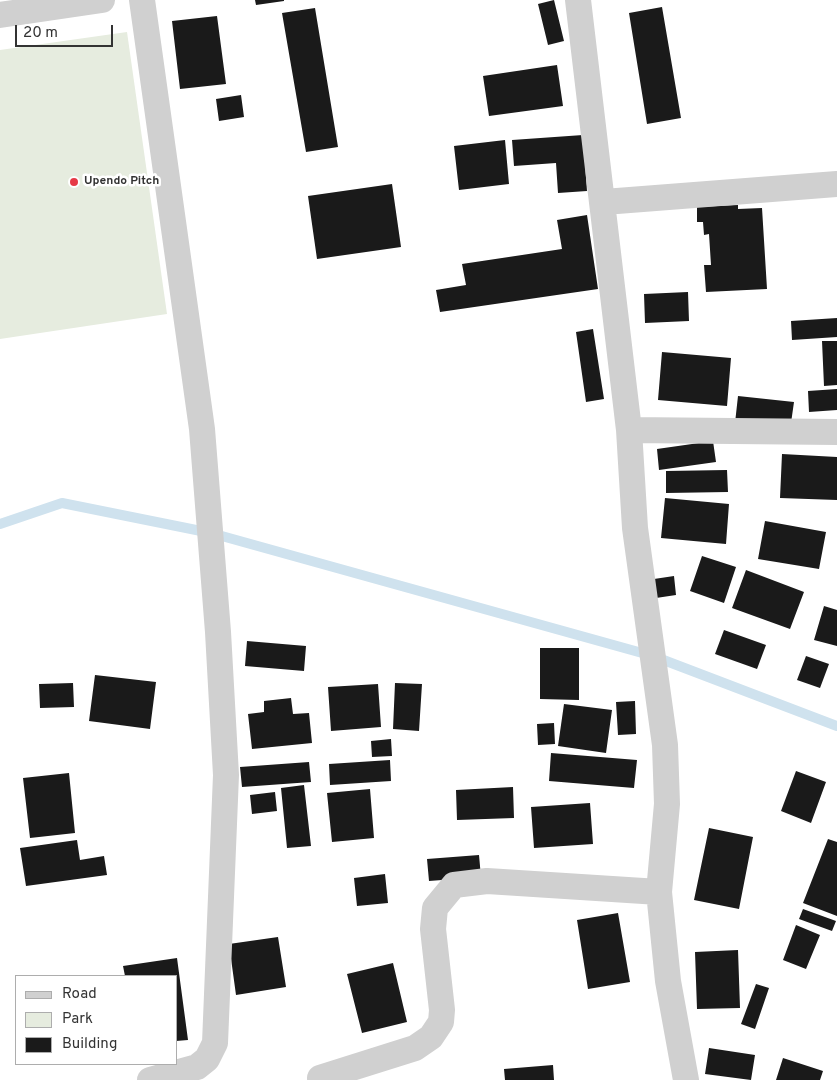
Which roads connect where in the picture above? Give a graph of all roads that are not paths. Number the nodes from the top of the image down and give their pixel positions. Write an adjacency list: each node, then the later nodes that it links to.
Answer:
1 (102, 0): 4 (street)
2 (142, 0): 11 (street)
3 (578, 0): 6 (street)
4 (0, 15)
5 (837, 184): 6 (street)
6 (604, 202): 7 (street)
7 (629, 430): 8 (street); 9 (street)
8 (837, 432)
9 (659, 892): 10 (street); 12 (street)
10 (320, 1078)
11 (150, 1080)
12 (686, 1080)

